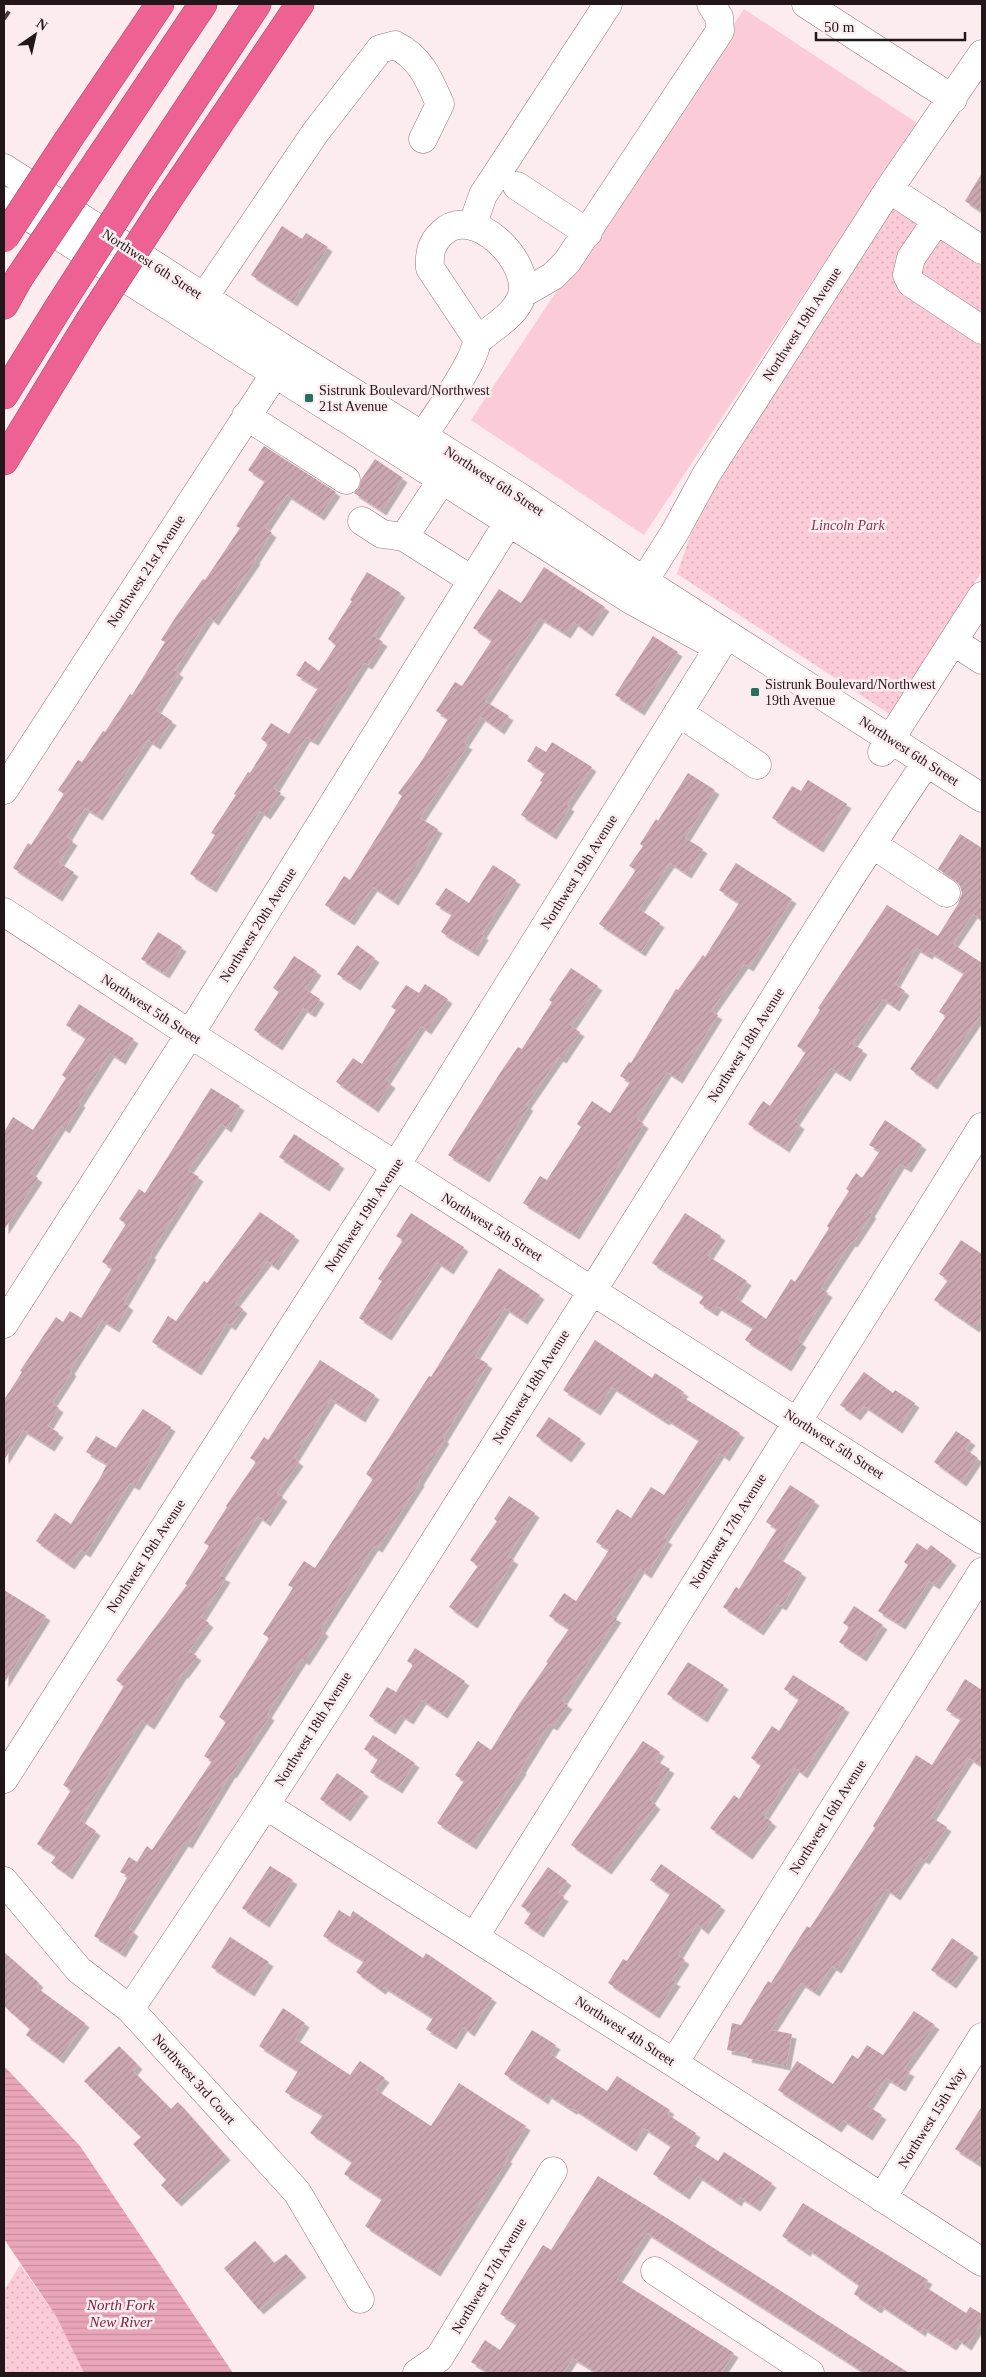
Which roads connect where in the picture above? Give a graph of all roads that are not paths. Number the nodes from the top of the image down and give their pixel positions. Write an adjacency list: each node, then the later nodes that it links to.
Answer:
1 (160, 4): 18 (highway, bridge)
2 (203, 4): 20 (highway, bridge)
3 (257, 4): 27 (highway, bridge)
4 (300, 4): 33 (highway, bridge)
5 (608, 4): 16 (street)
6 (711, 4): 17 (street)
7 (806, 4): 9 (street)
8 (982, 54): 9 (street, Northwest 19th Avenue)
9 (953, 98): 13 (street, Northwest 19th Avenue)
10 (423, 139): 23 (street)
11 (4, 168): 23 (street, Northwest 6th Street)
12 (517, 186): 17 (street)
13 (889, 189): 15 (street); 40 (street, Northwest 19th Avenue)
14 (4, 201): 23 (street, Northwest 6th Street)
15 (936, 220): 19 (street); 24 (street)
16 (472, 226): 21 (street); 25 (street)
17 (588, 232): 21 (street)
18 (4, 238)
19 (982, 250)
20 (11, 287): 22 (highway)
21 (522, 294): 25 (street)
22 (4, 305)
23 (197, 308): 26 (street, Northwest 6th Street)
24 (982, 330)
25 (478, 340): 31 (street)
26 (282, 362): 30 (street, Northwest 21st Avenue); 31 (street, Northwest 6th Street); 35 (street, Northwest 6th Street)
27 (22, 364): 28 (highway); 29 (highway)
28 (4, 387)
29 (4, 395)
30 (246, 416): 34 (street); 49 (street, Northwest 21st Avenue)
31 (423, 436): 32 (street, Northwest 6th Street)
32 (457, 457): 35 (street); 40 (street, Northwest 6th Street)
33 (4, 461)
34 (346, 480)
35 (442, 480): 37 (street, Northwest 6th Street); 38 (street)
36 (362, 521): 38 (street)
37 (508, 523): 39 (street, Northwest 20th Avenue); 40 (street, Northwest 6th Street)
38 (404, 537): 39 (street)
39 (472, 580): 55 (street, Northwest 20th Avenue)
40 (637, 590): 43 (street, Northwest 6th Street); 46 (street, Northwest 6th Street)
41 (982, 596): 42 (street)
42 (953, 641): 44 (street); 46 (street)
43 (719, 647): 45 (street, Northwest 19th Avenue); 46 (street, Northwest 6th Street)
44 (982, 660)
45 (678, 712): 47 (street); 57 (street, Northwest 19th Avenue)
46 (886, 746): 48 (street, Northwest 6th Street)
47 (756, 765)
48 (922, 769): 50 (street, Northwest 6th Street); 51 (street, Northwest 6th Street); 52 (street, Northwest 18th Avenue)
49 (4, 790)
50 (982, 798)
51 (982, 816)
52 (872, 844): 53 (street); 58 (street, Northwest 18th Avenue)
53 (946, 893)
54 (4, 912): 55 (street, Northwest 5th Street)
55 (190, 1034): 57 (street, Northwest 5th Street); 59 (street, Northwest 20th Avenue)
56 (982, 1127): 60 (street, Northwest 17th Avenue)
57 (396, 1166): 58 (street, Northwest 5th Street); 63 (street, Northwest 19th Avenue)
58 (592, 1291): 60 (street, Northwest 5th Street); 64 (street, Northwest 18th Avenue)
59 (4, 1324)
60 (797, 1420): 61 (street, Northwest 5th Street); 66 (street, Northwest 17th Avenue)
61 (982, 1540)
62 (982, 1572): 69 (street, Northwest 16th Avenue)
63 (4, 1778)
64 (265, 1805): 66 (street, Northwest 4th Street); 67 (street, Northwest 18th Avenue)
65 (4, 1880): 67 (street, Northwest 3rd Court)
66 (475, 1936): 69 (street, Northwest 4th Street)
67 (130, 2009): 74 (street, Northwest 3rd Court)
68 (982, 2037): 71 (street, Northwest 15th Way)
69 (674, 2063): 71 (street, Northwest 4th Street)
70 (553, 2171): 76 (street, Northwest 17th Avenue)
71 (882, 2198): 72 (street, Northwest 4th Street)
72 (982, 2262)
73 (655, 2271): 75 (street)
74 (360, 2299)
75 (774, 2364): 77 (street)
76 (417, 2373)
77 (810, 2373)

